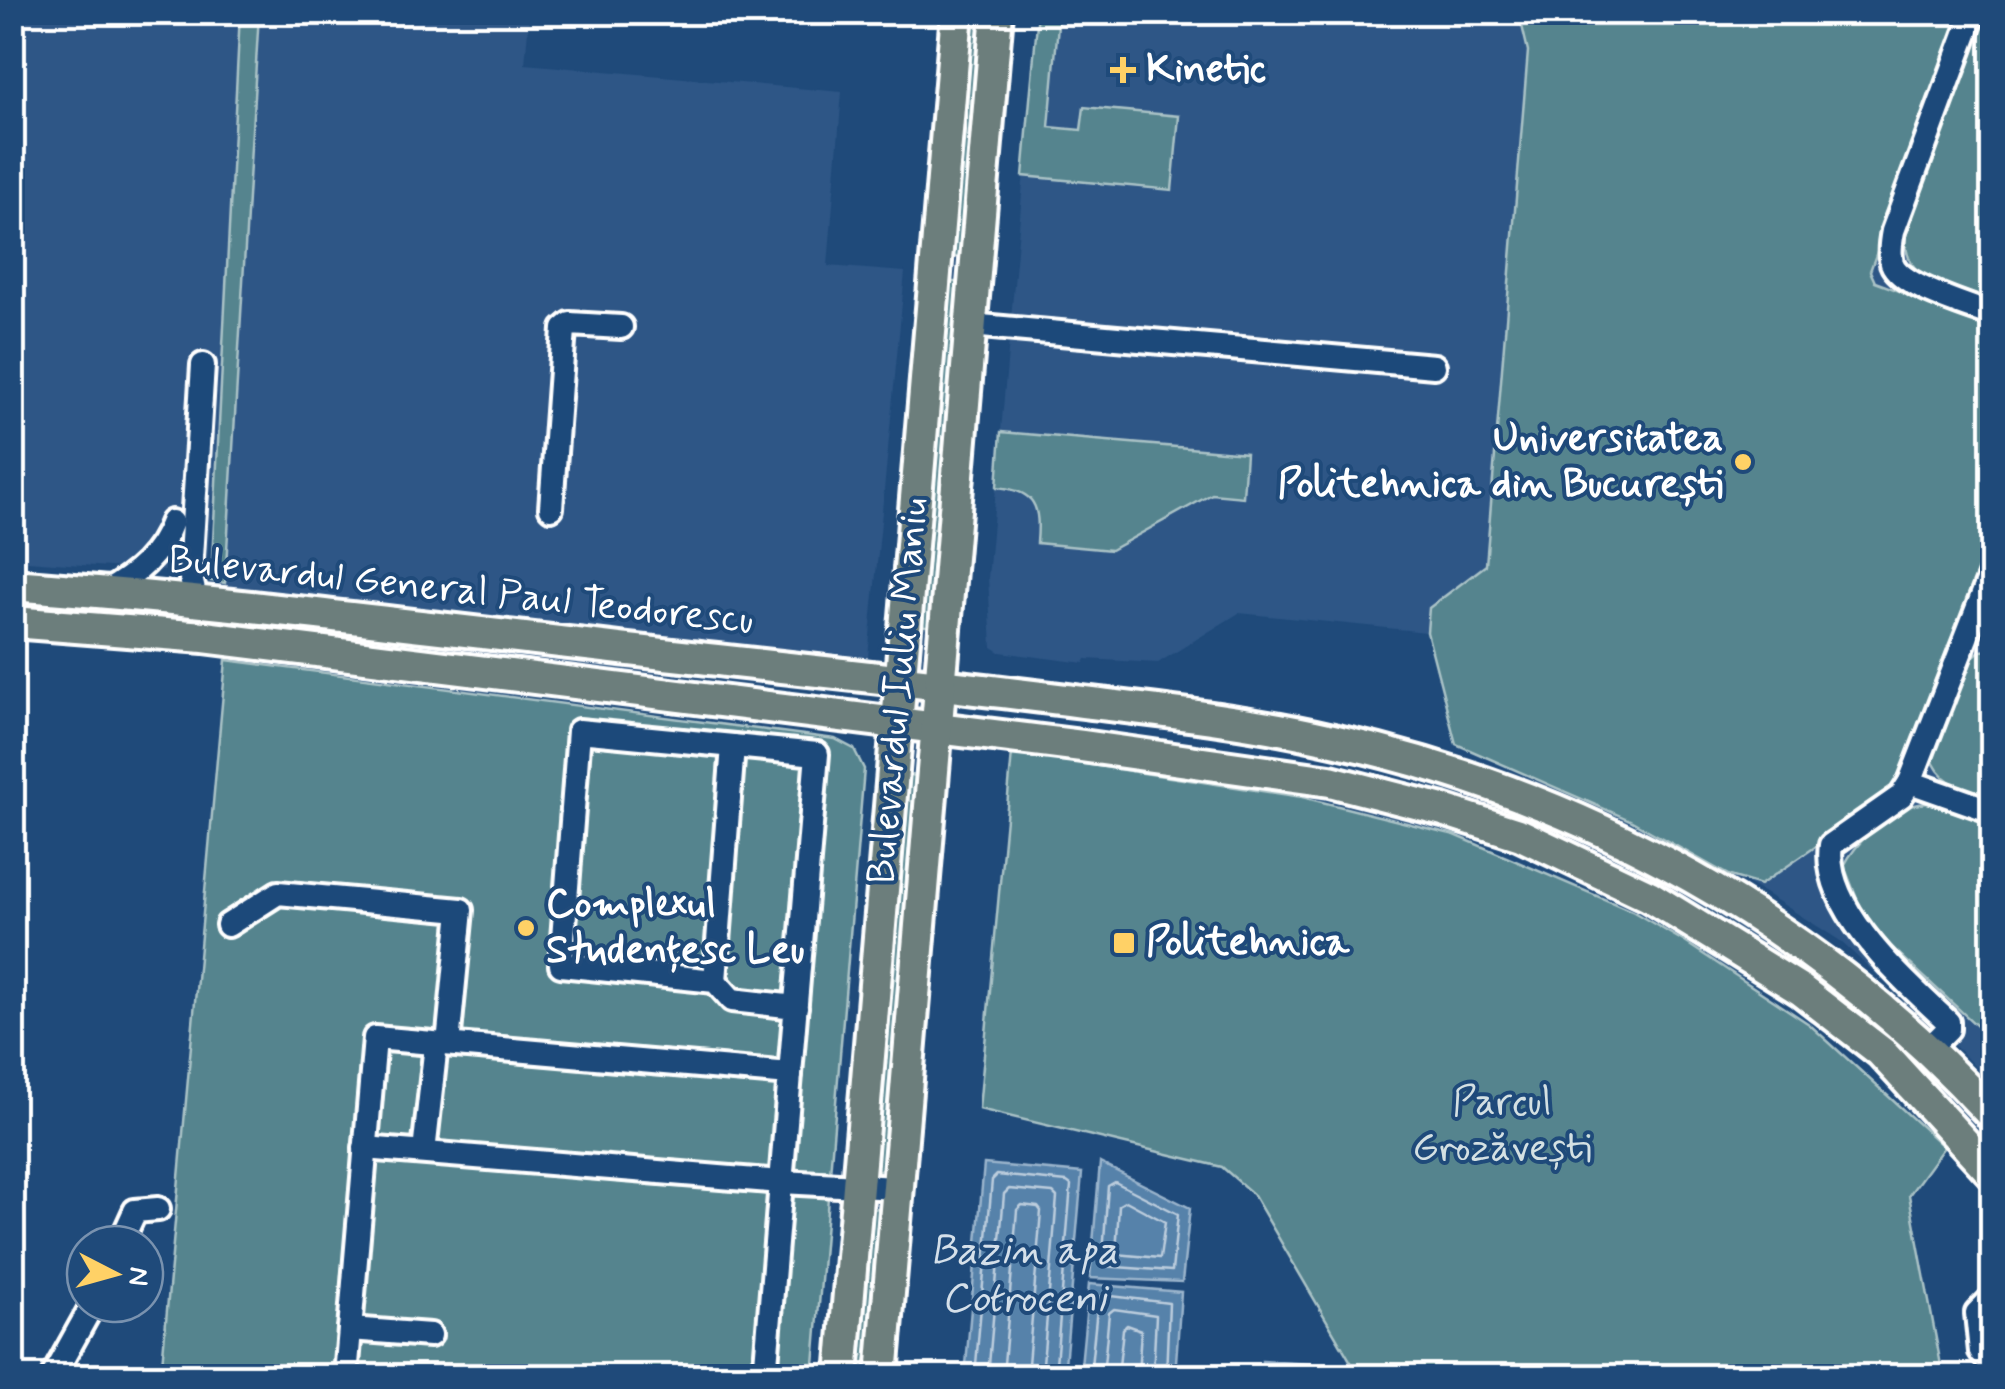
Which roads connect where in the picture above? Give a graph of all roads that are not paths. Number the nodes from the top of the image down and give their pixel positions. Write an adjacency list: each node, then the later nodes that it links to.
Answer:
1 (956, 12): 17 (main road, Bulevardul Iuliu Maniu)
2 (997, 12): 5 (main road, Bulevardul Iuliu Maniu)
3 (1974, 12): 4 (street)
4 (1991, 311)
5 (970, 325): 8 (street); 18 (main road, Bulevardul Iuliu Maniu)
6 (621, 327): 10 (street)
7 (203, 366): 11 (street)
8 (1434, 366)
9 (189, 413): 11 (street)
10 (550, 508)
11 (183, 519): 14 (street); 15 (street)
12 (1992, 572): 22 (street)
13 (12, 585): 14 (main road, Bulevardul General Paul Teodorescu)
14 (106, 592): 15 (main road, Bulevardul General Paul Teodorescu)
15 (196, 600): 17 (main road, Bulevardul General Paul Teodorescu)
16 (12, 622): 19 (main road, Bulevardul General Paul Teodorescu)
17 (900, 680): 18 (main road, Bulevardul General Paul Teodorescu); 19 (main road, Bulevardul Iuliu Maniu)
18 (940, 684): 20 (main road, Bulevardul Iuliu Maniu); 28 (main road, Bulevardul General Paul Teodorescu)
19 (898, 722): 20 (main road, Bulevardul General Paul Teodorescu); 35 (main road, Bulevardul Iuliu Maniu)
20 (937, 727): 33 (main road, Bulevardul General Paul Teodorescu); 36 (main road, Bulevardul Iuliu Maniu)
21 (733, 746): 25 (street); 25 (street); 26 (street)
22 (1910, 782): 23 (street); 28 (street)
23 (1992, 811)
24 (228, 925): 27 (street)
25 (715, 981): 26 (street)
26 (796, 1007): 29 (street)
27 (442, 1044): 29 (street); 31 (street); 32 (street)
28 (1929, 1048): 30 (main road, Bulevardul General Paul Teodorescu)
29 (790, 1074): 34 (street)
30 (1992, 1115)
31 (365, 1148): 32 (street); 41 (street)
32 (424, 1152): 34 (street)
33 (1979, 1168)
34 (781, 1182): 35 (street); 46 (street)
35 (857, 1186): 36 (street); 47 (main road, Bulevardul Iuliu Maniu)
36 (897, 1188): 48 (main road, Bulevardul Iuliu Maniu)
37 (158, 1209): 38 (street)
38 (129, 1224)
39 (1992, 1298): 43 (street)
40 (82, 1324): 44 (street)
41 (350, 1329): 42 (street); 45 (street)
42 (430, 1335)
43 (1988, 1360)
44 (52, 1376)
45 (346, 1376)
46 (765, 1376)
47 (842, 1376)
48 (882, 1376)

